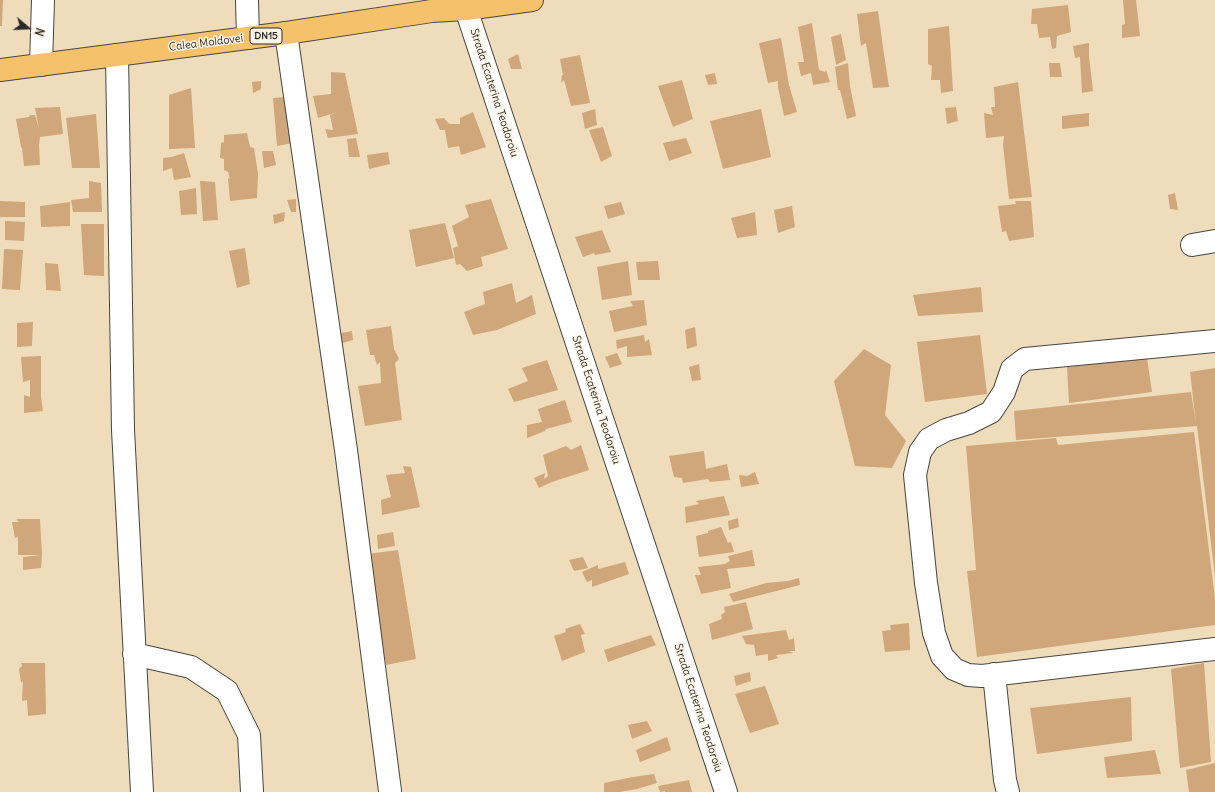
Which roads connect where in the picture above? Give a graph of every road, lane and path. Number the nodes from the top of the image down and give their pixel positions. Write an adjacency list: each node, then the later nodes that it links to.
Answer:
1 (43, 0): 9 (street)
2 (247, 0): 7 (street)
3 (532, 0): 5 (main road, Calea Moldovei / DN15)
4 (432, 6): 5 (main road, Calea Moldovei / DN15); 6 (main road, Calea Moldovei / DN15)
5 (466, 9): 20 (street, Strada Ecaterina Teodoroiu)
6 (286, 33): 7 (main road, Calea Moldovei / DN15); 19 (street)
7 (248, 38): 8 (main road, Calea Moldovei / DN15)
8 (117, 55): 9 (main road, Calea Moldovei / DN15); 15 (street)
9 (41, 65): 10 (main road, Calea Moldovei / DN15)
10 (0, 70)
11 (1215, 241): 12 (street)
12 (1192, 245)
13 (1215, 342): 16 (street)
14 (1215, 649): 16 (street)
15 (134, 654): 17 (street); 18 (street)
16 (994, 674): 21 (street)
17 (142, 792)
18 (252, 792)
19 (390, 792)
20 (726, 792)
21 (1008, 792)

